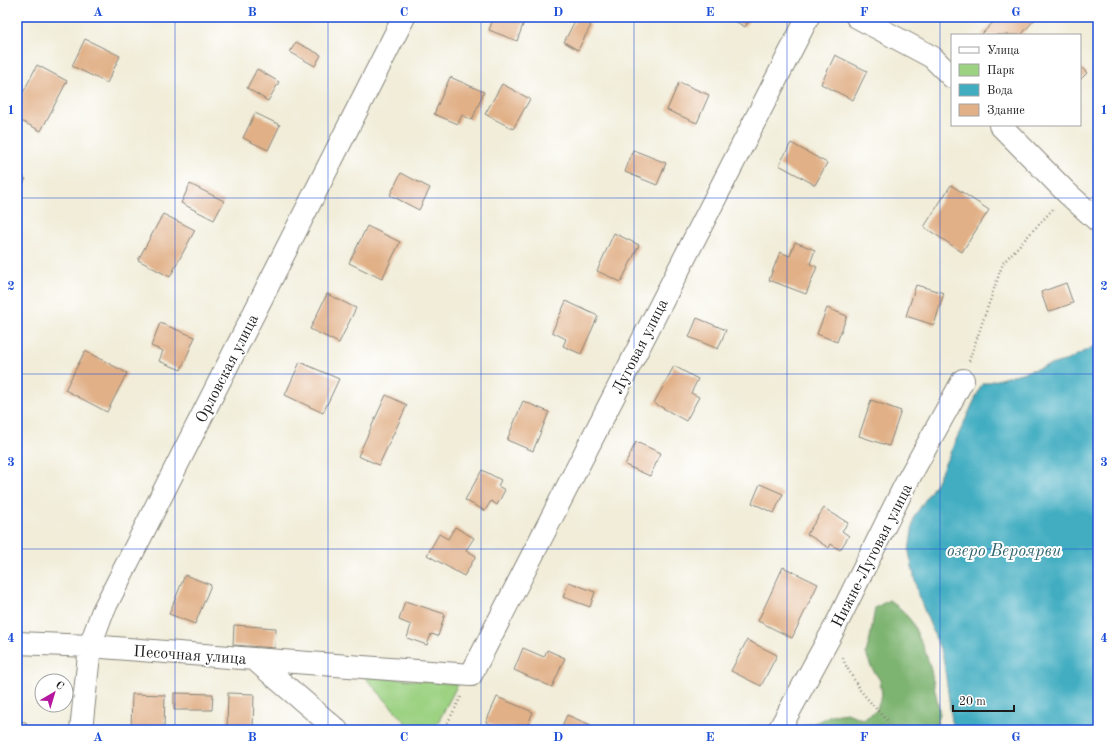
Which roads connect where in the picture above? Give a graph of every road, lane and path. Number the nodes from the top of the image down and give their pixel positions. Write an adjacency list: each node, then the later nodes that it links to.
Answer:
1 (404, 17): 11 (street, Орловская улица)
2 (808, 17): 13 (street, Луговая улица)
3 (857, 17): 4 (street)
4 (951, 76)
5 (1001, 126): 6 (street)
6 (1067, 193): 7 (street); 8 (path)
7 (1098, 221)
8 (963, 380): 9 (street, Нижне-Луговая улица)
9 (835, 626): 17 (street, Нижне-Луговая улица); 18 (path)
10 (17, 644): 11 (street, Песочная улица)
11 (90, 646): 12 (street, Песочная улица); 14 (street, Орловская улица)
12 (254, 658): 13 (street); 15 (street, Песочная улица)
13 (471, 675): 16 (path)
14 (81, 730)
15 (337, 730)
16 (444, 730)
17 (779, 730)
18 (895, 730)

